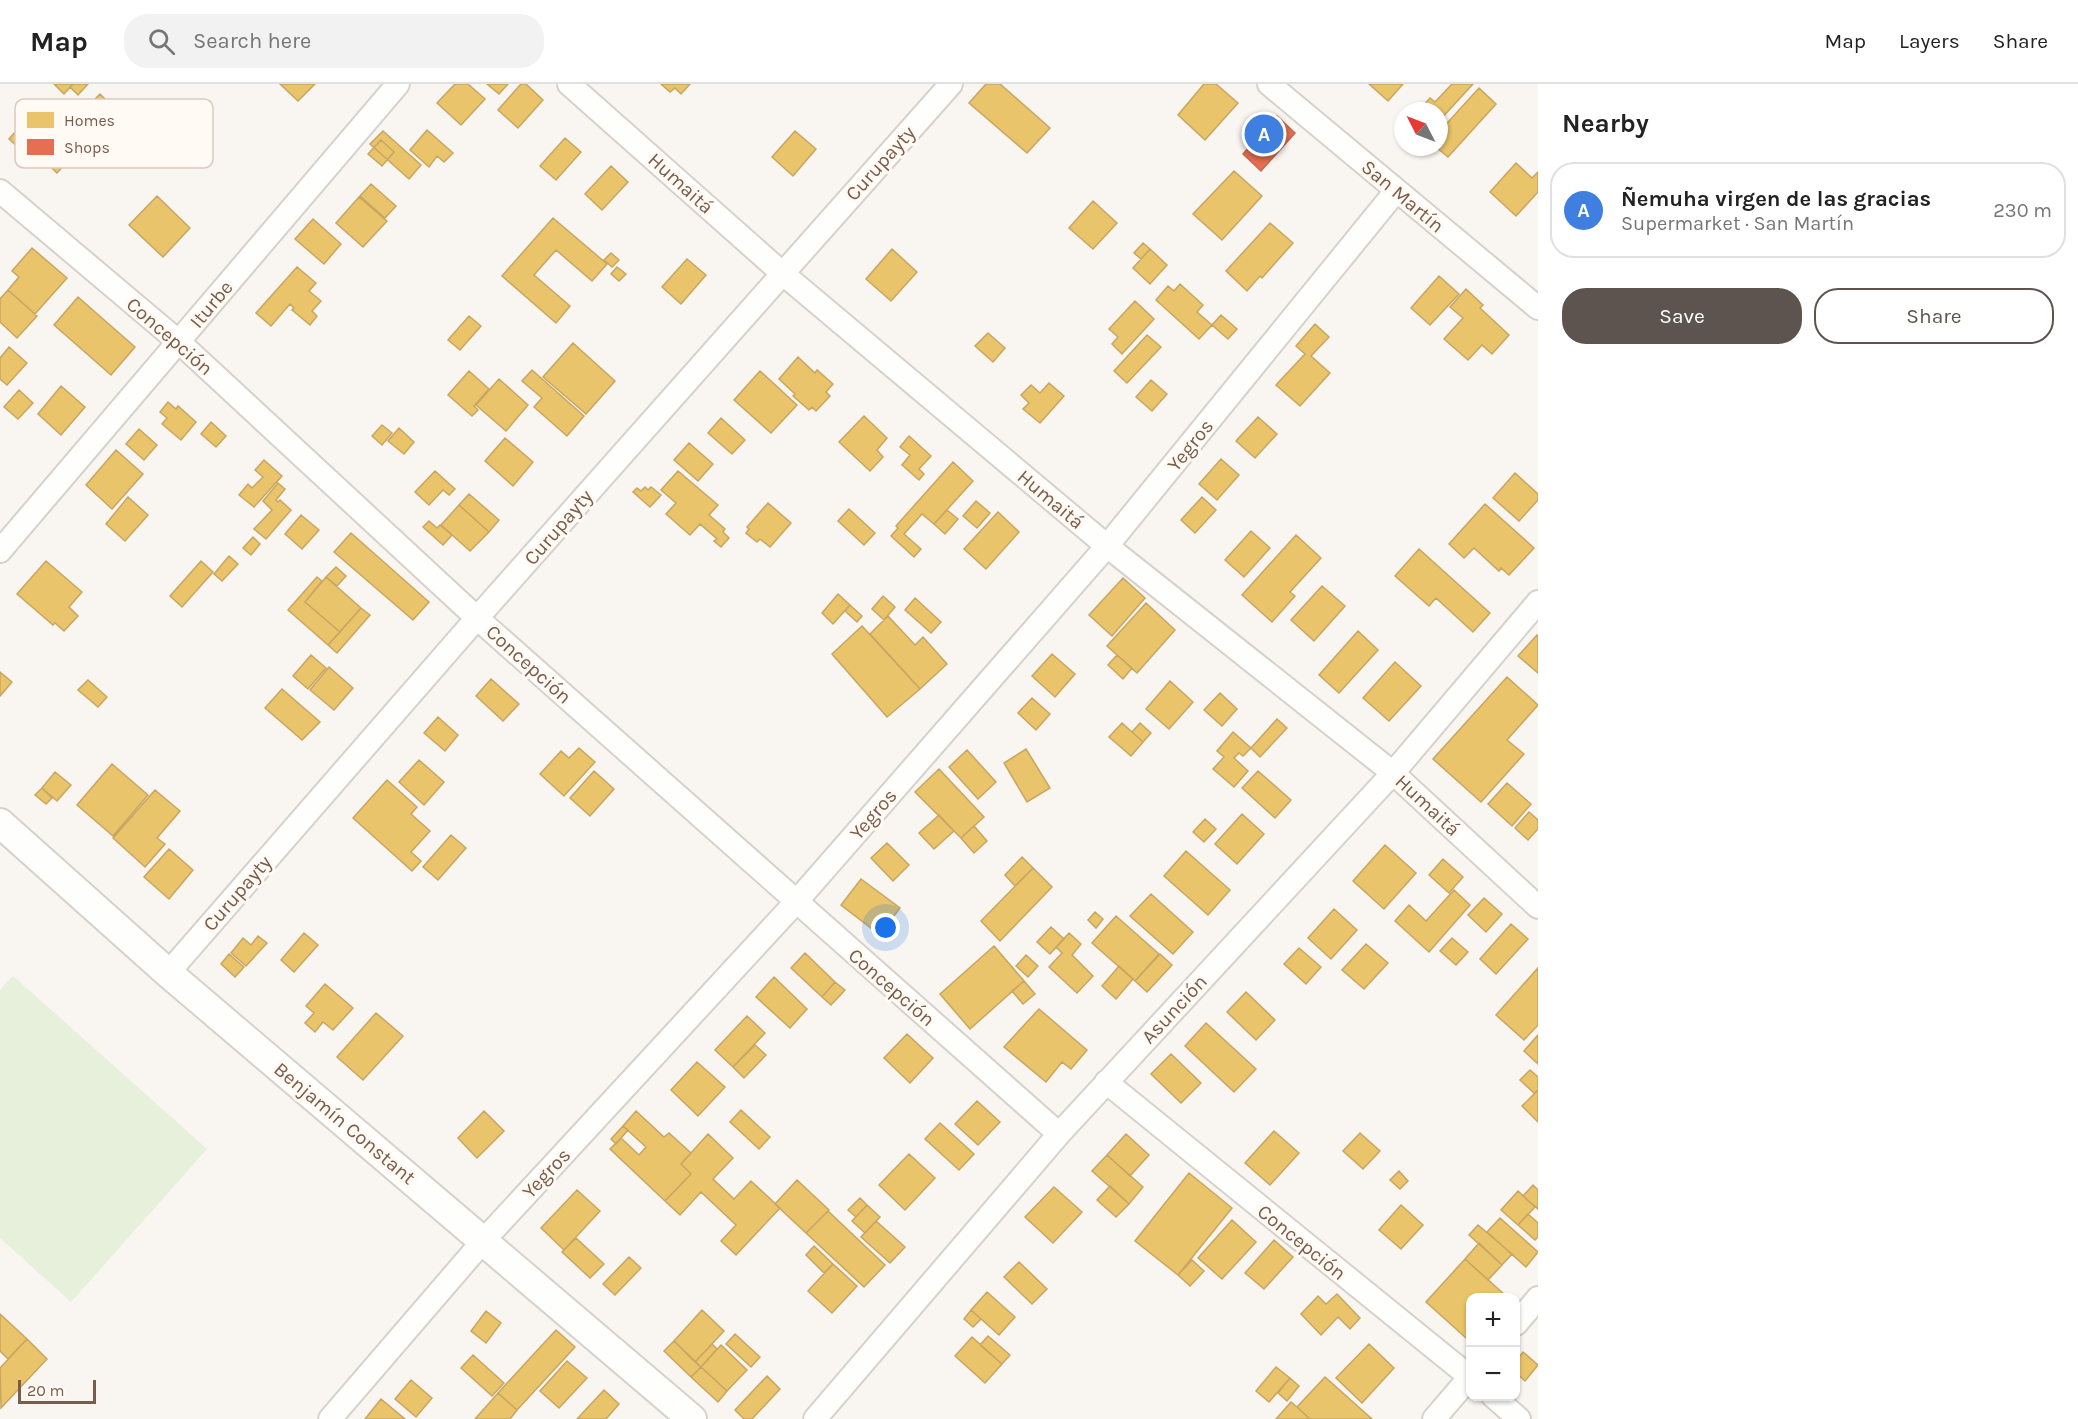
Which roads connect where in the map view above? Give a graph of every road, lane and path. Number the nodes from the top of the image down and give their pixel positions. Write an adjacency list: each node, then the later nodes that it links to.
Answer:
1 (398, 84): 9 (street, Iturbe)
2 (569, 84): 7 (street, Humaitá)
3 (951, 84): 7 (street, Curupayty)
4 (1269, 84): 6 (street, San Martín)
5 (0, 191): 9 (street, Concepción)
6 (1396, 191): 8 (street, San Martín); 10 (street, Yegros)
7 (782, 273): 10 (street, Humaitá); 13 (street, Curupayty)
8 (1538, 308)
9 (179, 342): 11 (street, Iturbe); 13 (street, Concepción)
10 (1107, 546): 14 (street, Humaitá); 16 (street, Yegros)
11 (0, 551)
12 (1538, 602): 14 (street, Asunción)
13 (477, 618): 16 (street, Concepción); 18 (street, Curupayty)
14 (1393, 773): 17 (street, Humaitá); 19 (street, Asunción)
15 (0, 823): 18 (street, Benjamín Constant)
16 (796, 902): 20 (street, Concepción); 21 (street, Yegros)
17 (1538, 907)
18 (168, 973): 21 (street, Benjamín Constant)
19 (1106, 1082): 20 (street, Asunción); 24 (street, Concepción)
20 (1059, 1134): 29 (street, Asunción)
21 (484, 1240): 27 (street, Yegros); 28 (street, Benjamín Constant)
22 (1538, 1298): 23 (street)
23 (1520, 1318)
24 (1466, 1374)
25 (1466, 1382): 30 (street)
26 (1499, 1401): 31 (street)
27 (330, 1419)
28 (692, 1419)
29 (815, 1419)
30 (1434, 1419)
31 (1520, 1419)

